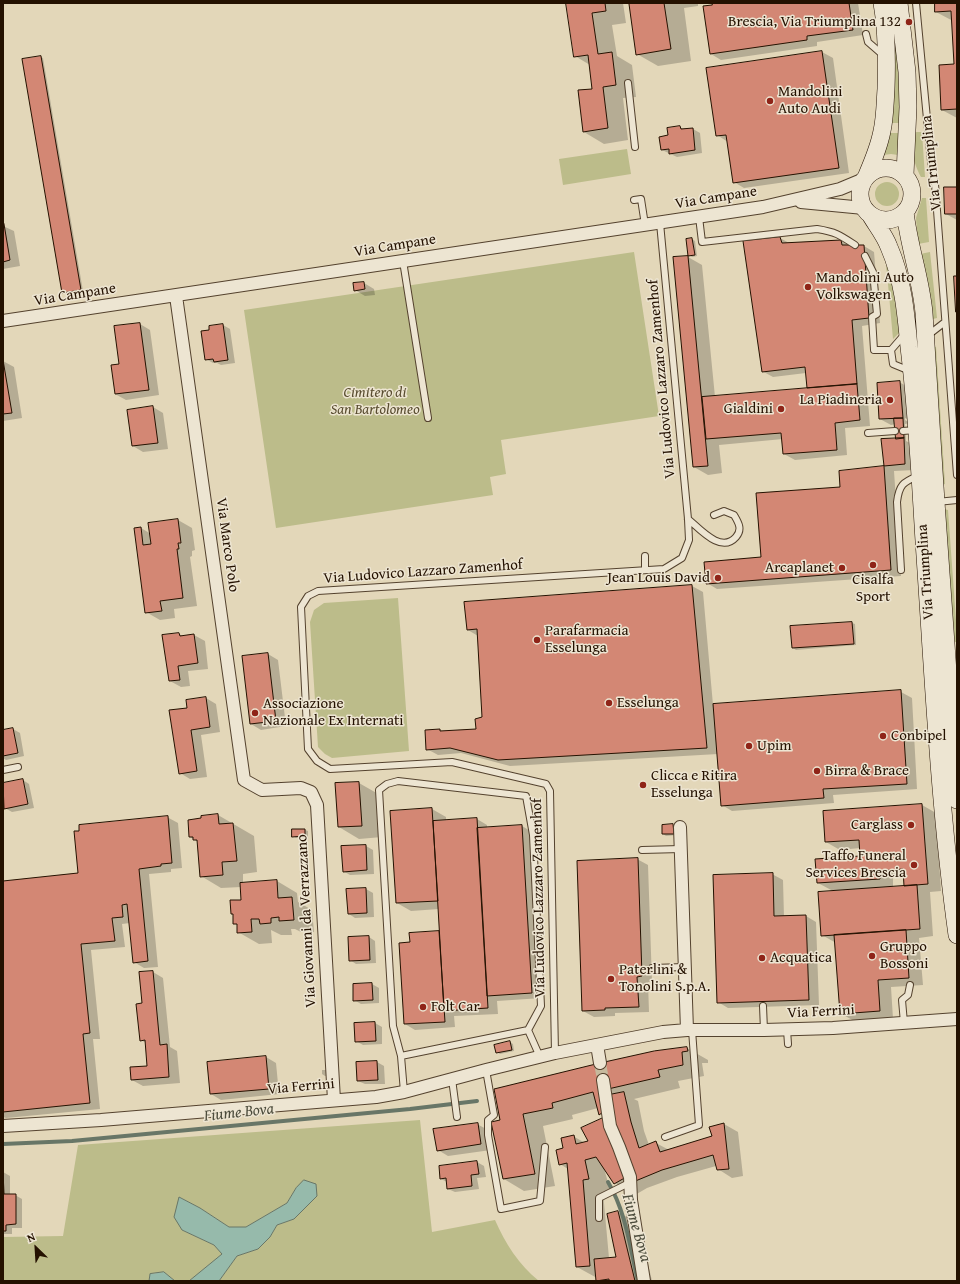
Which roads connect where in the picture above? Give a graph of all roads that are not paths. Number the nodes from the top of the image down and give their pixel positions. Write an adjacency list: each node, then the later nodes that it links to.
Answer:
1 (882, 3): 5 (main road, Via Triumplina)
2 (899, 3): 8 (main road, Via Triumplina)
3 (916, 3): 22 (lane, Via Triumplina)
4 (866, 34): 5 (lane)
5 (886, 58): 9 (main road, Via Triumplina)
6 (628, 83): 7 (lane)
7 (635, 147)
8 (905, 175): 9 (main road, Via Triumplina); 13 (main road, Via Triumplina)
9 (866, 177): 11 (street, Via Campane); 12 (main road, Via Triumplina)
10 (634, 200): 16 (lane)
11 (792, 201): 12 (street, Via Campane); 14 (street, Via Campane)
12 (868, 212): 13 (main road); 23 (main road, Via Triumplina)
13 (905, 212): 24 (main road, Via Triumplina)
14 (699, 217): 15 (street, Via Campane); 17 (lane)
15 (660, 223): 16 (street, Via Campane); 35 (lane, Via Ludovico Lazzaro Zamenhof)
16 (645, 225): 19 (street, Via Campane)
17 (855, 246)
18 (865, 256): 25 (lane)
19 (403, 261): 20 (street, Via Campane); 27 (lane)
20 (176, 296): 21 (street, Via Campane); 42 (street, Via Marco Polo)
21 (3, 321)
22 (945, 322): 24 (lane); 30 (lane, Via Triumplina)
23 (908, 330): 25 (lane); 26 (main road, Via Triumplina)
24 (926, 337): 33 (main road, Via Triumplina)
25 (891, 350): 26 (lane)
26 (912, 372): 31 (main road, Via Triumplina)
27 (428, 418)
28 (895, 431): 29 (lane)
29 (868, 432)
30 (957, 474)
31 (920, 475): 38 (lane); 47 (main road, Via Triumplina)
32 (957, 500): 33 (lane, Via Triumplina)
33 (936, 502): 39 (main road, Via Triumplina)
34 (714, 515): 35 (lane)
35 (688, 519): 37 (lane, Via Ludovico Lazzaro Zamenhof)
36 (645, 556): 37 (lane)
37 (645, 570): 60 (lane, Via Ludovico Lazzaro Zamenhof)
38 (902, 570)
39 (954, 728): 43 (main road, Via Triumplina)
40 (18, 767): 41 (lane)
41 (3, 770)
42 (262, 790): 68 (street, Via Giovanni da Verrazzano)
43 (957, 793)
44 (680, 827): 45 (street)
45 (681, 849): 46 (lane); 48 (street)
46 (642, 850)
47 (957, 935)
48 (685, 967): 49 (lane); 55 (street)
49 (652, 968)
50 (910, 984): 53 (lane)
51 (763, 1006): 56 (lane)
52 (957, 1019): 53 (street, Via Ferrini)
53 (904, 1023): 57 (street, Via Ferrini)
54 (528, 1030): 61 (lane); 61 (lane); 62 (lane)
55 (689, 1030): 56 (street, Via Ferrini); 59 (street, Via Ferrini); 71 (lane)
56 (764, 1030): 57 (street, Via Ferrini)
57 (787, 1030): 58 (lane)
58 (788, 1044)
59 (597, 1045): 60 (street, Via Ferrini); 63 (street)
60 (555, 1053): 62 (street, Via Ferrini)
61 (401, 1056): 67 (lane)
62 (540, 1057): 64 (street, Via Ferrini)
63 (600, 1063)
64 (486, 1070): 65 (street, Via Ferrini); 72 (lane)
65 (452, 1079): 67 (street, Via Ferrini); 69 (lane)
66 (602, 1080): 73 (street)
67 (404, 1092): 68 (street, Via Ferrini)
68 (334, 1100): 70 (street, Via Ferrini)
69 (457, 1117)
70 (3, 1126)
71 (665, 1137)
72 (545, 1147)
73 (630, 1182): 74 (lane); 75 (street)
74 (599, 1218)
75 (644, 1281)

